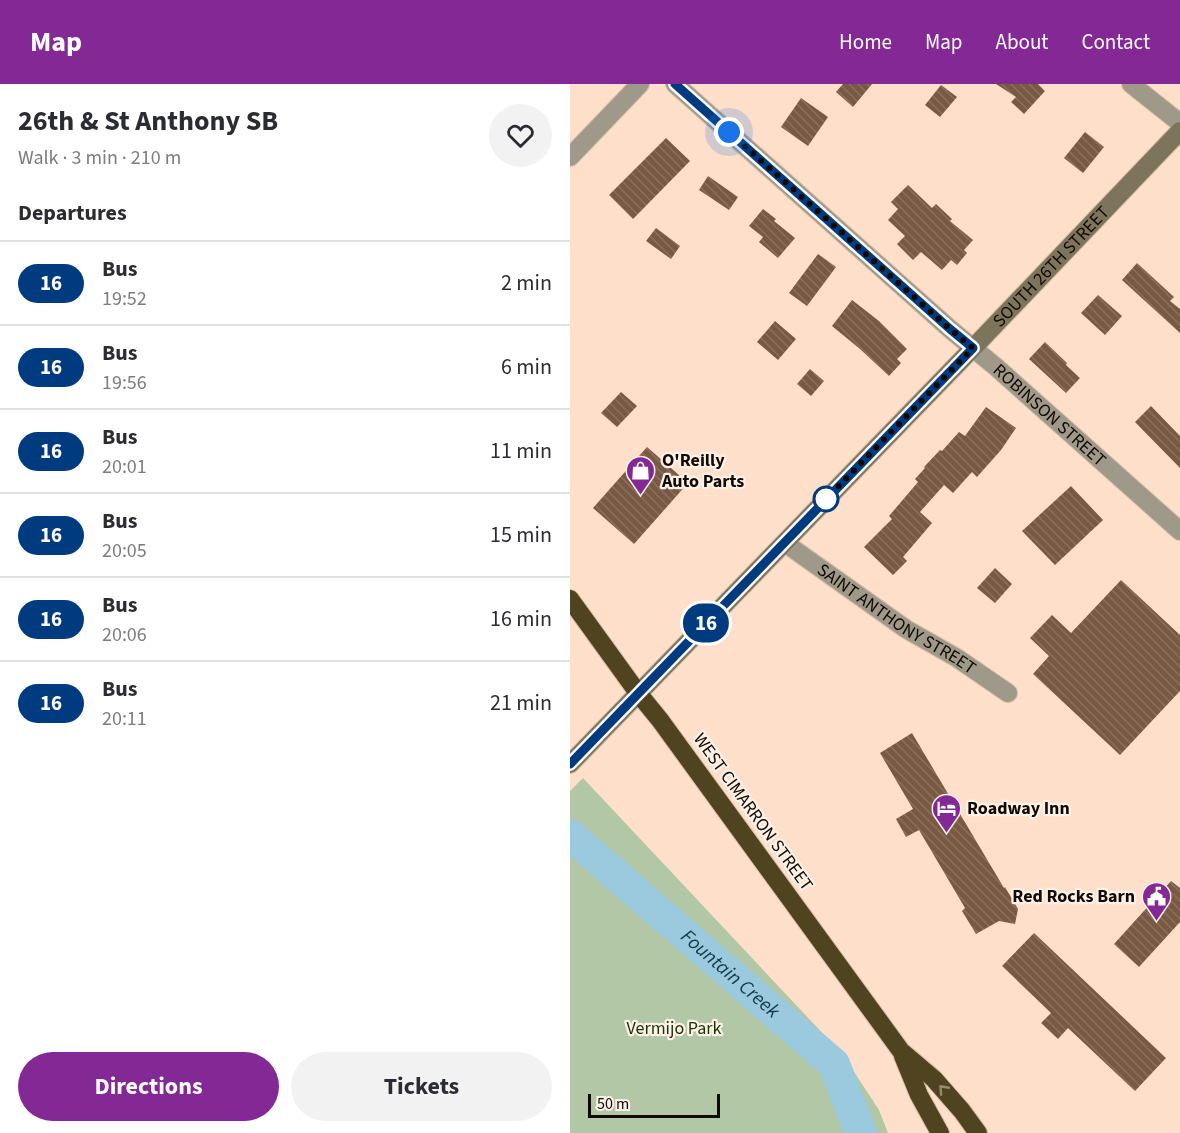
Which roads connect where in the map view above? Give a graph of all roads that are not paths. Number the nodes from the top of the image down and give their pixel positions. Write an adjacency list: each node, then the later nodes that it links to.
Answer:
1 (640, 84): 6 (street)
2 (675, 84): 7 (street, ROBINSON STREET)
3 (1131, 84): 4 (street)
4 (1180, 123)
5 (1180, 131): 7 (street, SOUTH 26TH STREET)
6 (570, 157)
7 (973, 348): 8 (street, ROBINSON STREET); 9 (street, SOUTH 26TH STREET)
8 (1180, 531)
9 (785, 543): 11 (street, SOUTH 26TH STREET); 12 (street, SAINT ANTHONY STREET)
10 (570, 599): 11 (highway, WEST CIMARRON STREET)
11 (638, 693): 13 (street, SOUTH 26TH STREET); 14 (highway, WEST CIMARRON STREET)
12 (1008, 693)
13 (570, 764)
14 (901, 1052): 15 (highway, WEST CIMARRON STREET); 16 (highway, WEST CIMARRON STREET, one-way to 14)
15 (940, 1133)
16 (978, 1133)

